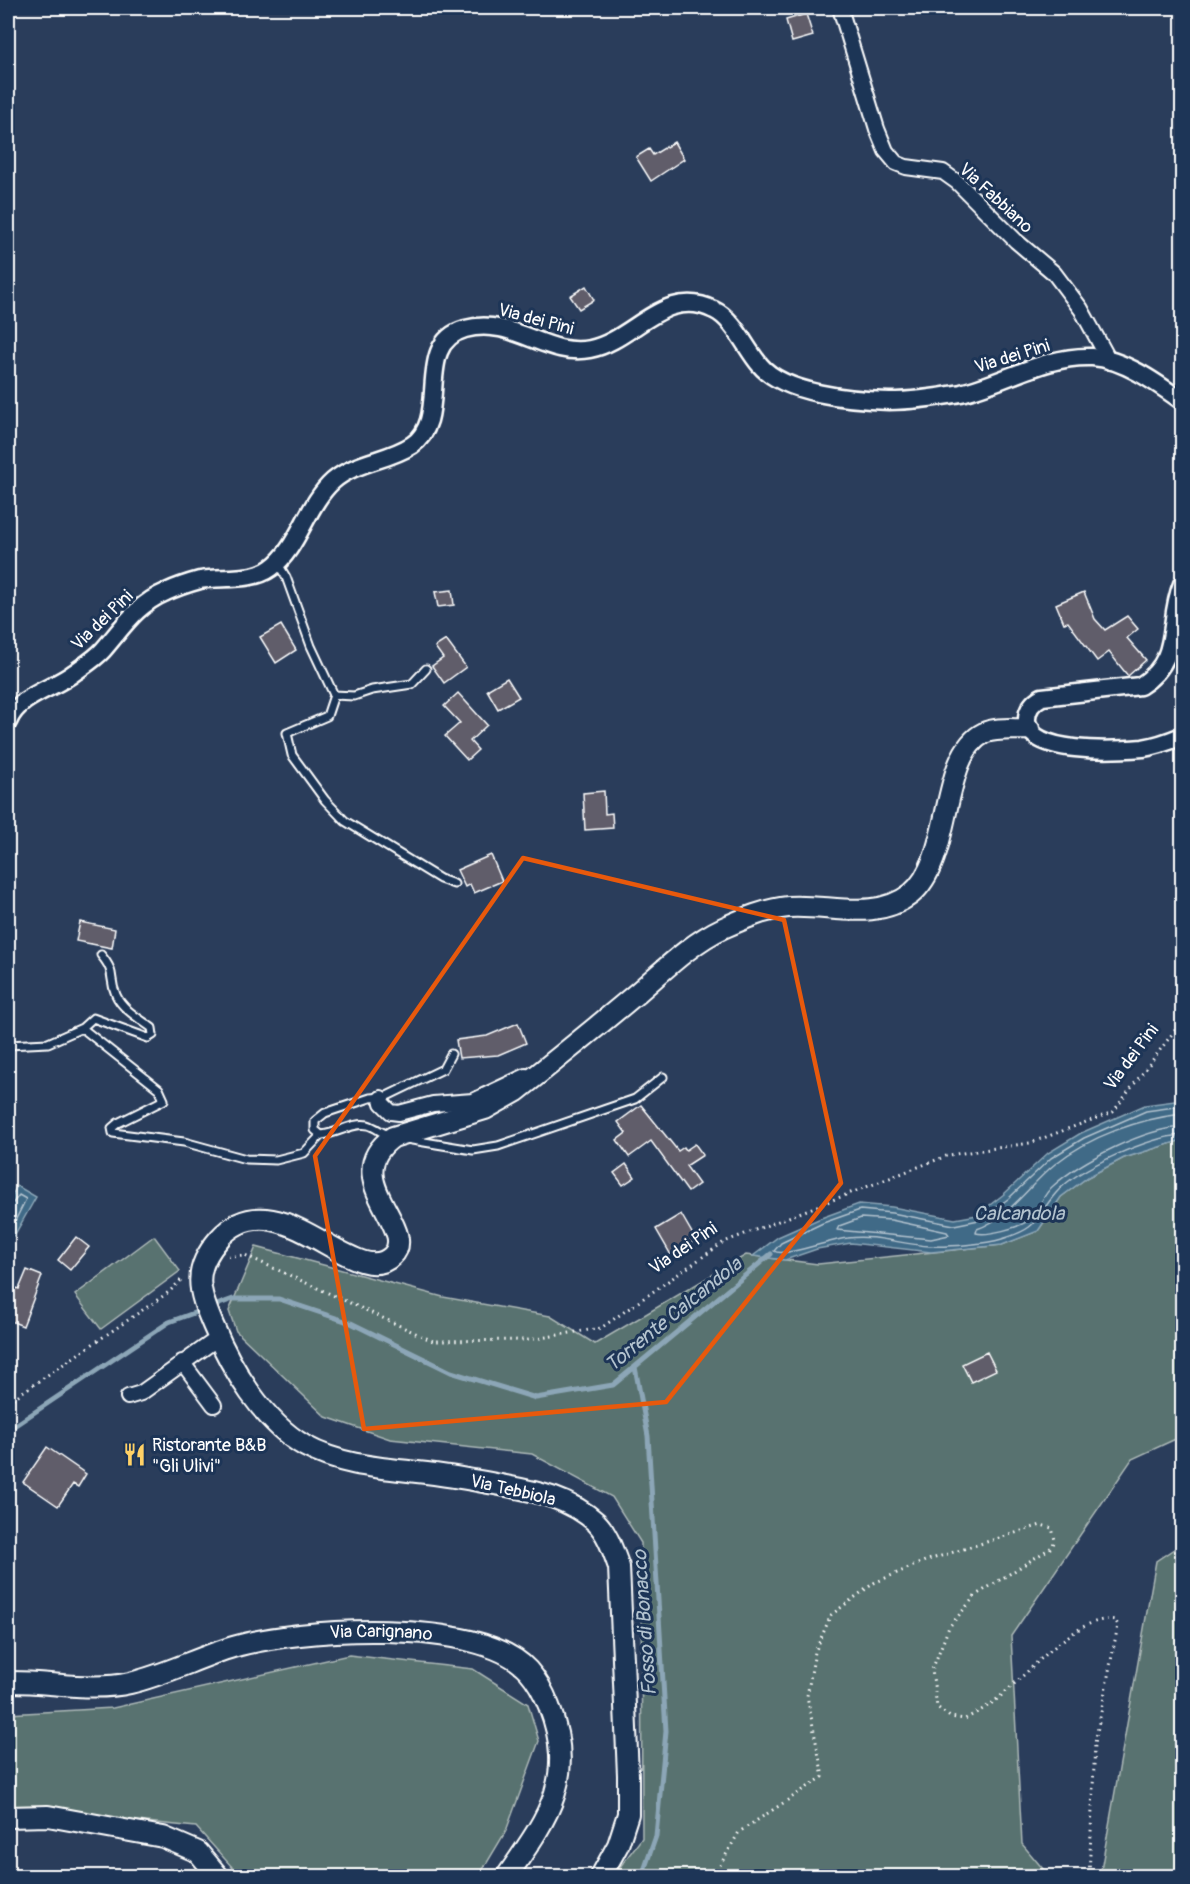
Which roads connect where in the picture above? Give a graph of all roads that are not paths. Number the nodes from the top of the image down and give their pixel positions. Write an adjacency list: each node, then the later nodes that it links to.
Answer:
1 (840, 8): 2 (street, Via Fabbiano)
2 (1110, 362): 3 (street, Via dei Pini); 4 (street, Via dei Pini)
3 (1182, 401)
4 (277, 562): 7 (lane); 8 (street, Via dei Pini)
5 (1182, 584): 9 (street)
6 (426, 669): 7 (lane)
7 (334, 695): 11 (lane)
8 (8, 722)
9 (1029, 729): 10 (street); 16 (main road)
10 (1182, 736)
11 (454, 884)
12 (101, 956): 13 (lane)
13 (82, 1028): 14 (lane); 19 (lane)
14 (8, 1045)
15 (451, 1054): 18 (lane)
16 (549, 1065): 18 (street); 20 (main road)
17 (663, 1077): 20 (lane)
18 (381, 1098): 19 (lane)
19 (321, 1135): 20 (lane)
20 (393, 1137): 21 (main road, Via Tebbiola)
21 (219, 1340): 22 (street); 29 (main road, Via Tebbiola)
22 (182, 1362): 23 (street); 24 (street)
23 (128, 1397)
24 (214, 1405)
25 (8, 1682): 28 (main road, Via Carignano)
26 (8, 1817): 27 (main road)
27 (218, 1876)
28 (507, 1876)
29 (601, 1876)

